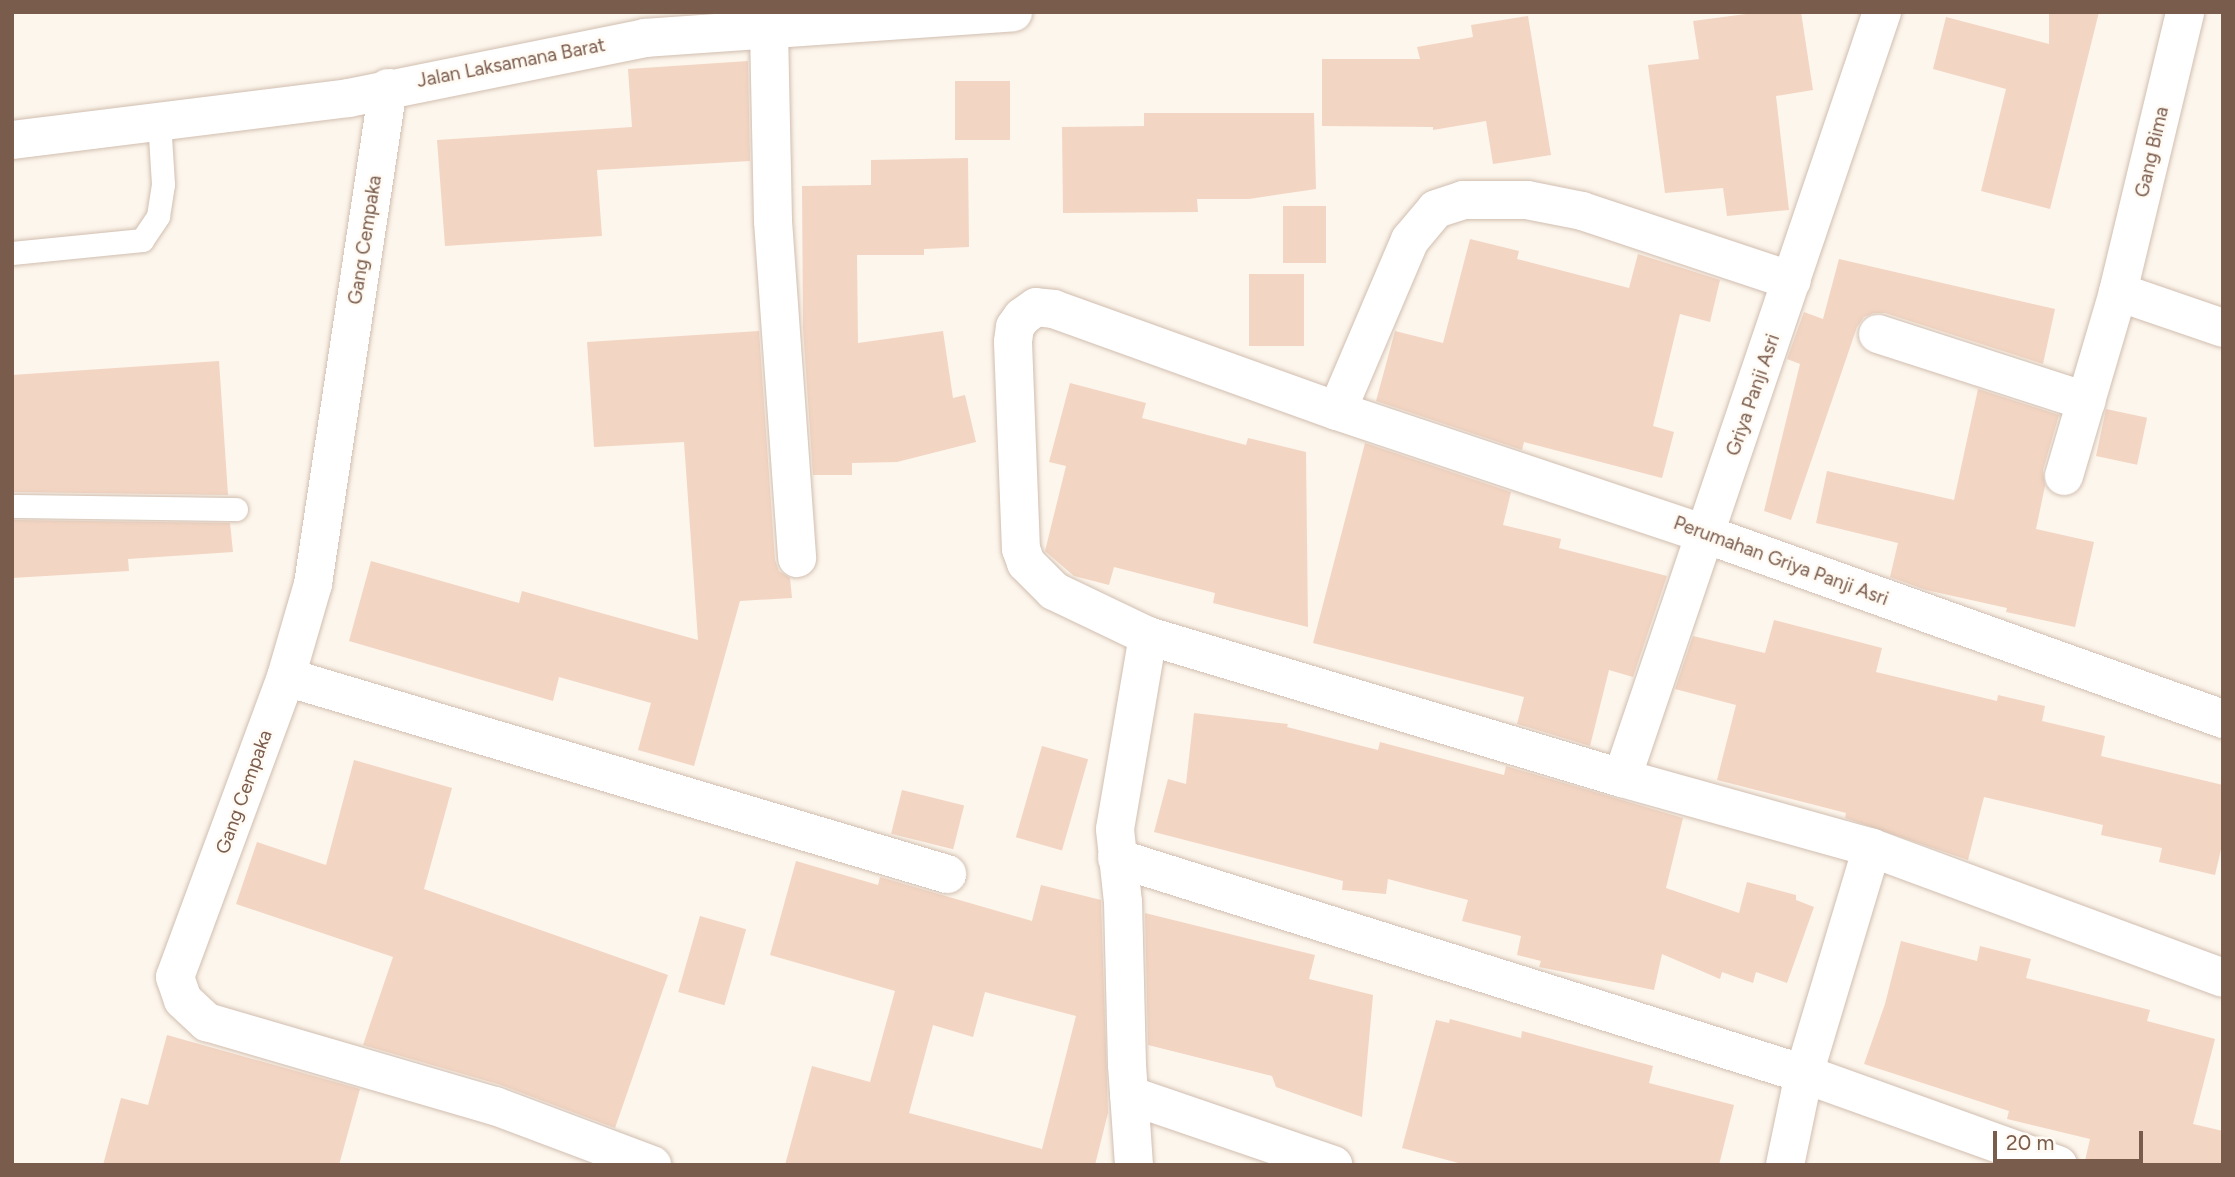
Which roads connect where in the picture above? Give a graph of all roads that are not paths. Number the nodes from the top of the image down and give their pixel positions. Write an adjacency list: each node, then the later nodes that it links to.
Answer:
1 (1013, 12): 4 (street, Jalan Laksamana Barat)
2 (1882, 12): 9 (street, Griya Panji Asri)
3 (2185, 12): 10 (street, Gang Bima)
4 (769, 30): 5 (street, Jalan Laksamana Barat); 19 (street)
5 (388, 88): 6 (street, Jalan Laksamana Barat); 21 (street, Gang Cempaka)
6 (159, 120): 7 (street, Jalan Laksamana Barat); 8 (lane)
7 (12, 140)
8 (12, 253)
9 (1792, 281): 14 (street); 18 (street, Griya Panji Asri)
10 (2118, 292): 11 (street); 13 (street, Gang Bima)
11 (2223, 328)
12 (1878, 334): 13 (street)
13 (2086, 401): 15 (street, Gang Bima)
14 (1337, 411): 18 (street, Perumahan Griya Panji Asri); 20 (street, Perumahan Griya Panji Asri)
15 (2064, 476)
16 (12, 506): 17 (lane)
17 (236, 509)
18 (1706, 534): 22 (street, Perumahan Griya Panji Asri); 23 (street, Griya Panji Asri)
19 (797, 558)
20 (1148, 636): 23 (street, Perumahan Griya Panji Asri); 25 (street)
21 (286, 677): 26 (street); 30 (street, Gang Cempaka)
22 (2223, 719)
23 (1622, 778): 24 (street, Perumahan Griya Panji Asri)
24 (1872, 848): 27 (street, Perumahan Griya Panji Asri); 28 (street)
25 (1117, 858): 28 (street); 29 (street)
26 (947, 874)
27 (2223, 978)
28 (1804, 1074): 33 (street); 34 (street)
29 (1129, 1095): 31 (street); 32 (street)
30 (652, 1165)
31 (1134, 1165)
32 (1332, 1165)
33 (1785, 1165)
34 (2058, 1165)

